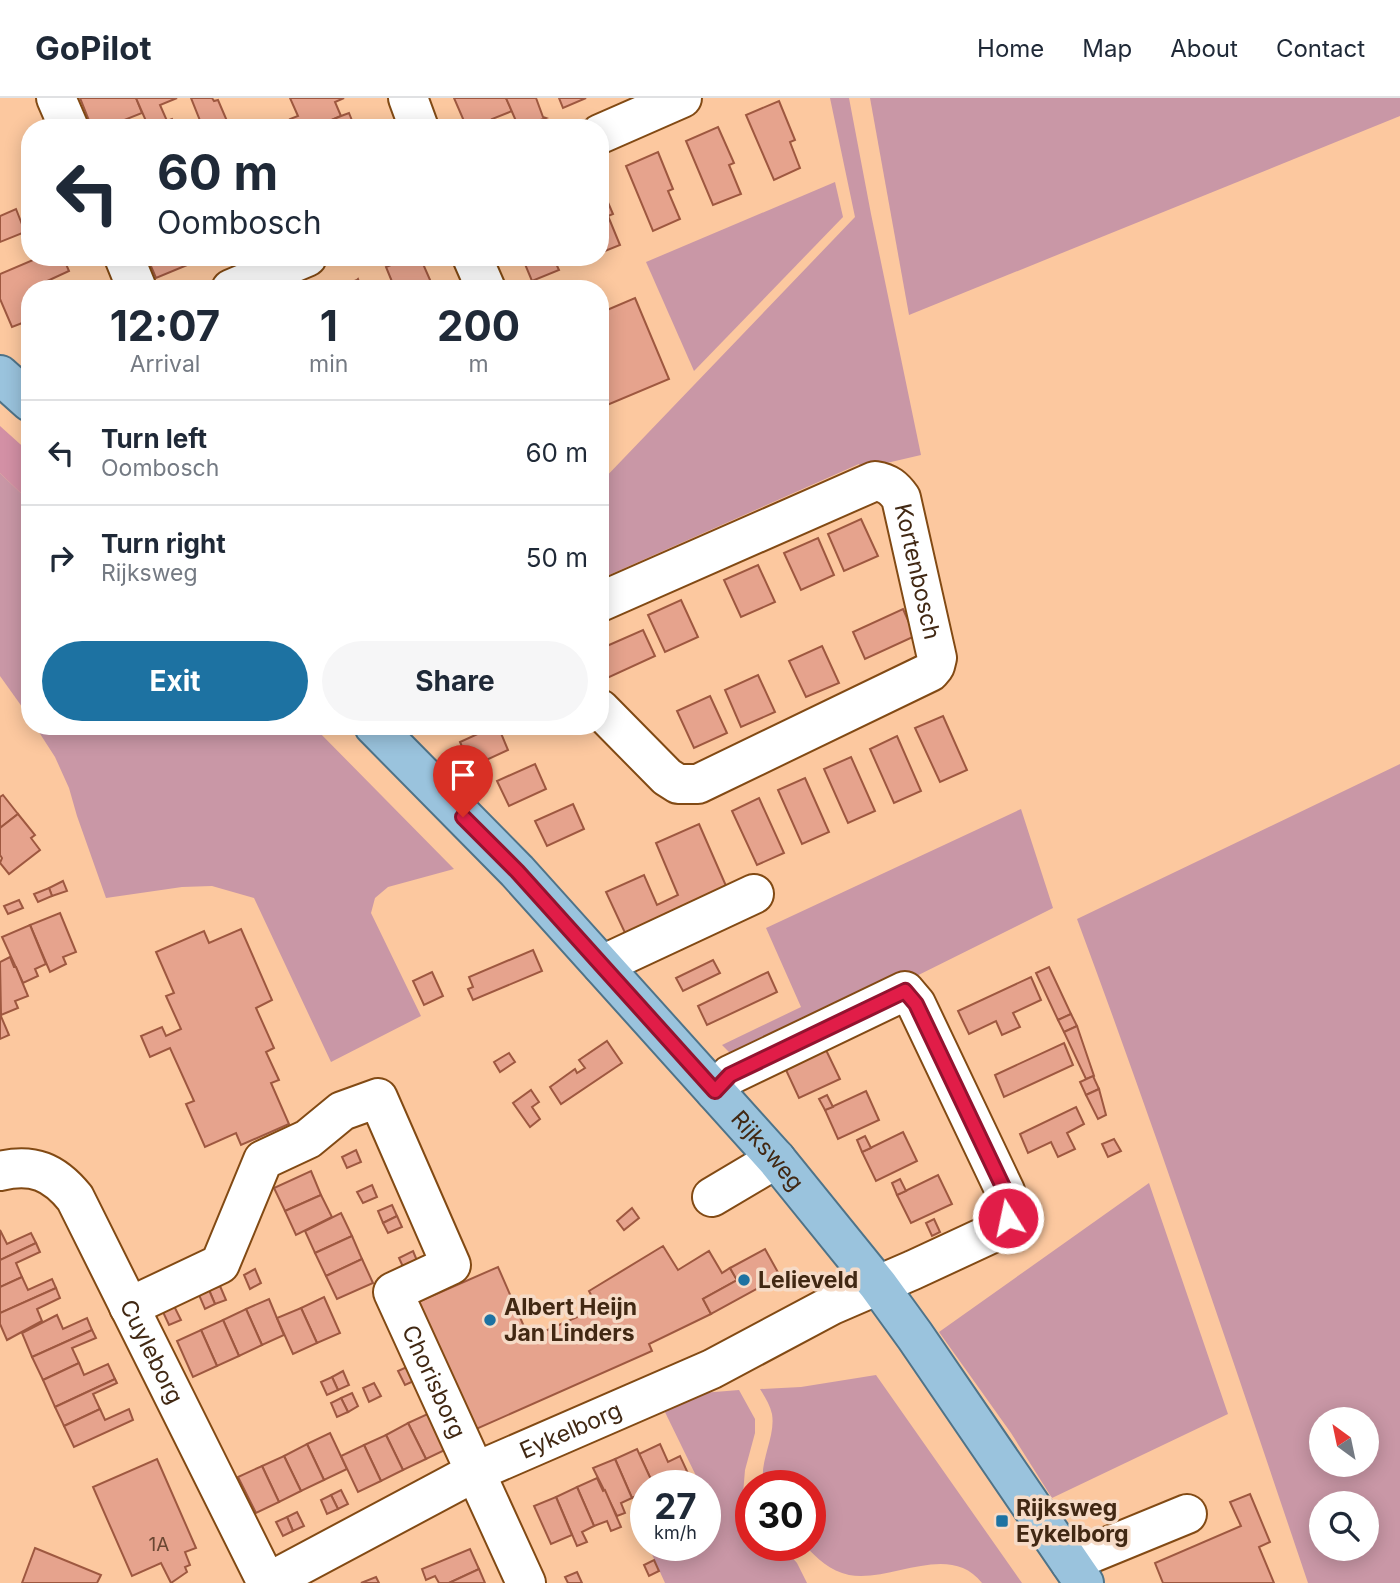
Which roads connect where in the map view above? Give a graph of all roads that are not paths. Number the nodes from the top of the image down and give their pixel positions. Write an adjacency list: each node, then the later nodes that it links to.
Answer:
1 (57, 98): 4 (street)
2 (408, 98): 5 (street)
3 (682, 98): 6 (street)
4 (65, 119)
5 (416, 119)
6 (609, 130)
7 (286, 266): 8 (street)
8 (252, 280)
9 (0, 375): 10 (main road)
10 (21, 394)
11 (609, 598): 12 (street, Kortenbosch)
12 (609, 718)
13 (383, 735): 15 (main road, Rijksweg)
14 (754, 894): 15 (street)
15 (602, 965): 16 (main road, Rijksweg)
16 (715, 1091): 17 (main road, Rijksweg); 20 (street, Eykelborg)
17 (776, 1159): 19 (street); 20 (main road, Rijksweg)
18 (0, 1171): 21 (street, Cuyleborg)
19 (712, 1197)
20 (878, 1285): 22 (street, Eykelborg); 24 (main road, Rijksweg)
21 (129, 1307): 22 (street, Chorisborg); 25 (street, Cuyleborg)
22 (475, 1472): 25 (street, Eykelborg); 26 (street, Chorisborg)
23 (1187, 1514): 24 (street)
24 (1077, 1572)
25 (267, 1583)
26 (526, 1583)

